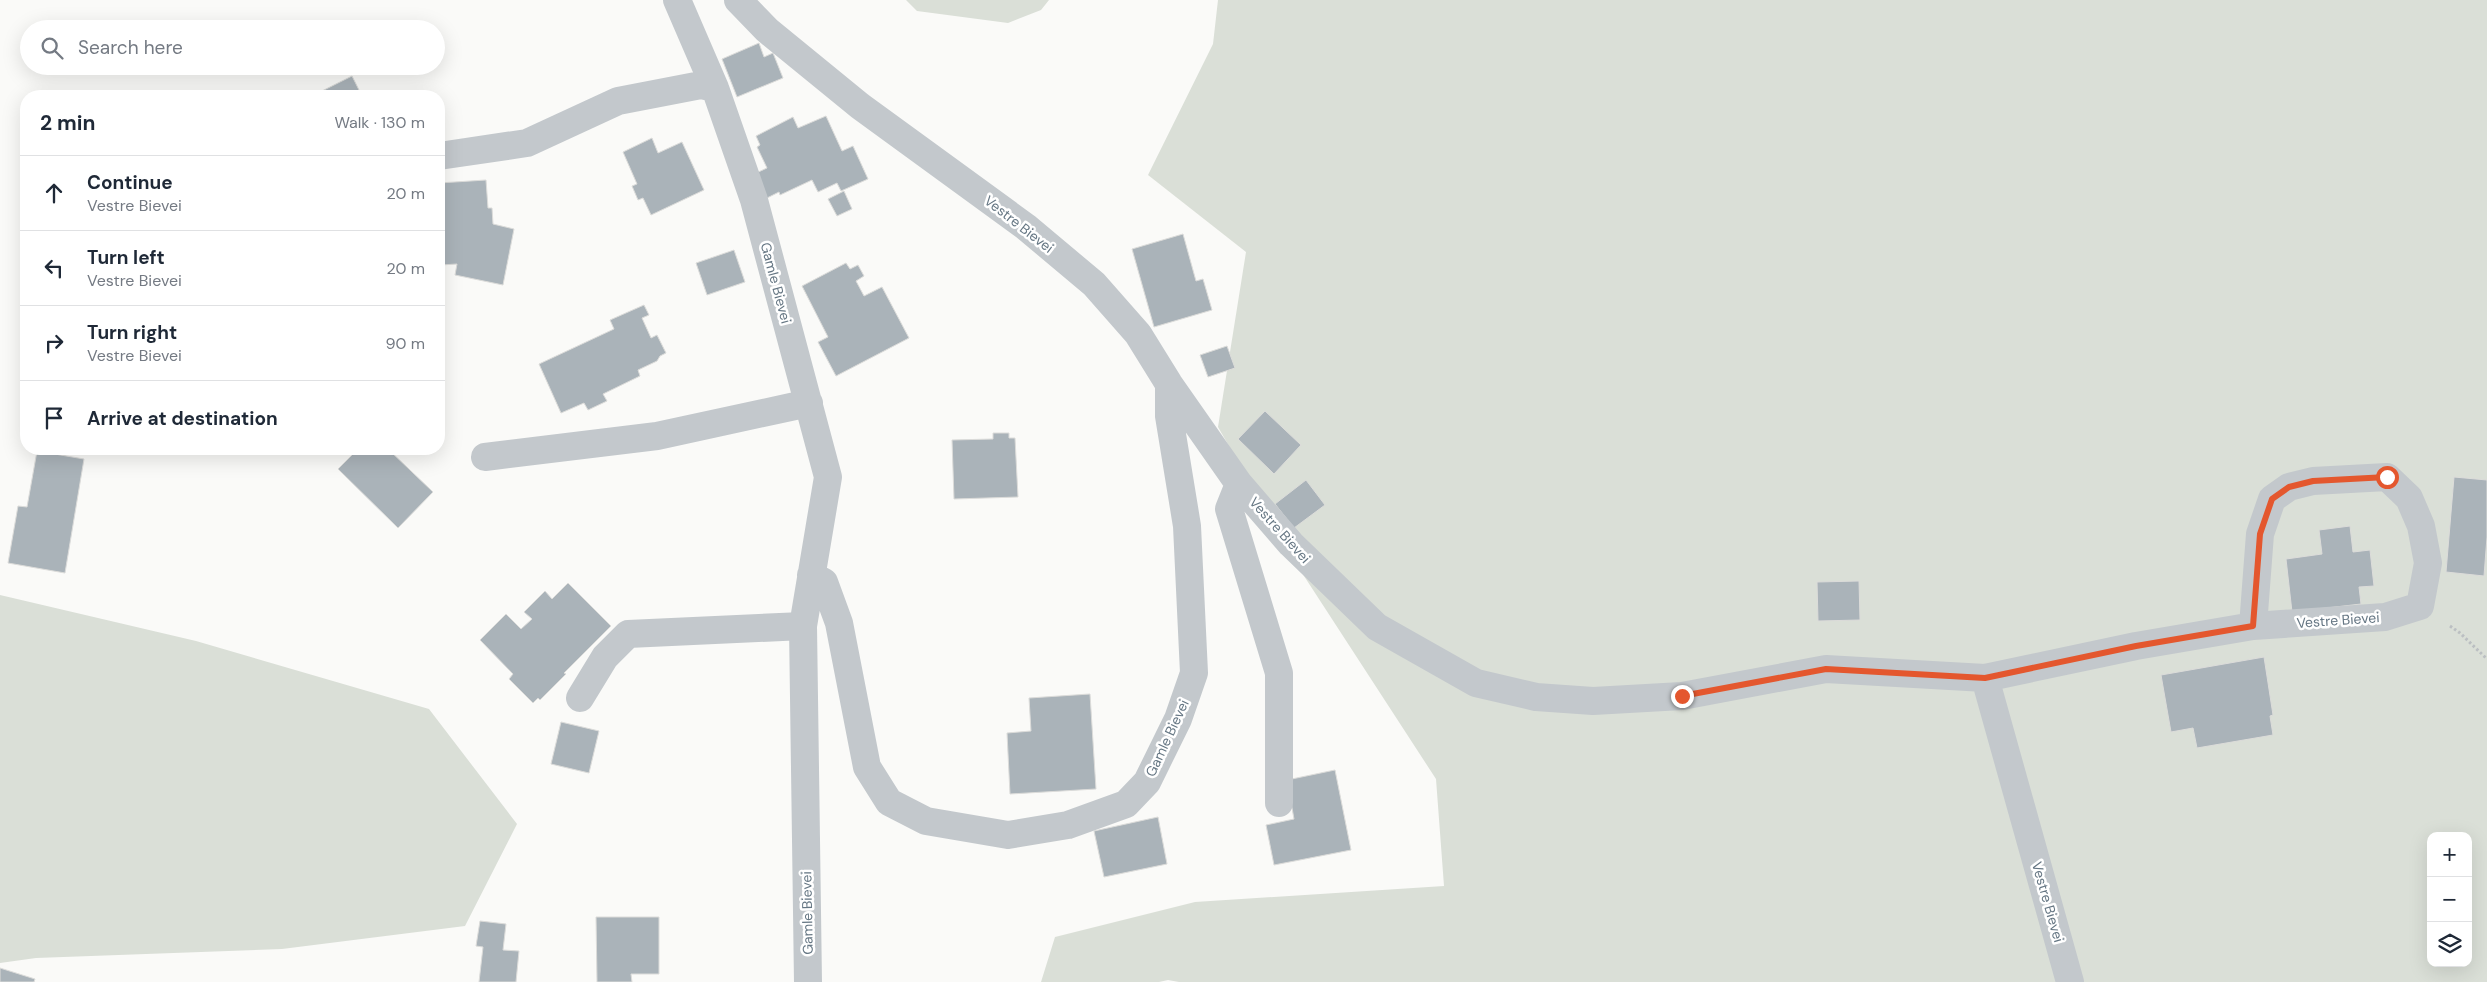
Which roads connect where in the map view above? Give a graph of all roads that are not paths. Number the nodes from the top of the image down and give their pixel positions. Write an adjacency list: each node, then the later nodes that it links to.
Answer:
1 (677, 0): 3 (street, Gamle Bievei)
2 (738, 0): 5 (street, Vestre Bievei)
3 (715, 88): 4 (street); 6 (street, Gamle Bievei)
4 (445, 155)
5 (1169, 384): 8 (street, Vestre Bievei); 9 (street, Gamle Bievei)
6 (809, 403): 7 (street); 9 (street, Gamle Bievei)
7 (485, 457)
8 (1239, 484): 12 (street, Vestre Bievei); 14 (street)
9 (812, 575): 10 (street, Gamle Bievei)
10 (803, 626): 13 (street); 15 (street, Gamle Bievei)
11 (2253, 626): 11 (street, Vestre Bievei); 12 (street, Vestre Bievei)
12 (1985, 678): 16 (street, Vestre Bievei)
13 (580, 698)
14 (1280, 803)
15 (808, 982)
16 (2070, 982)

